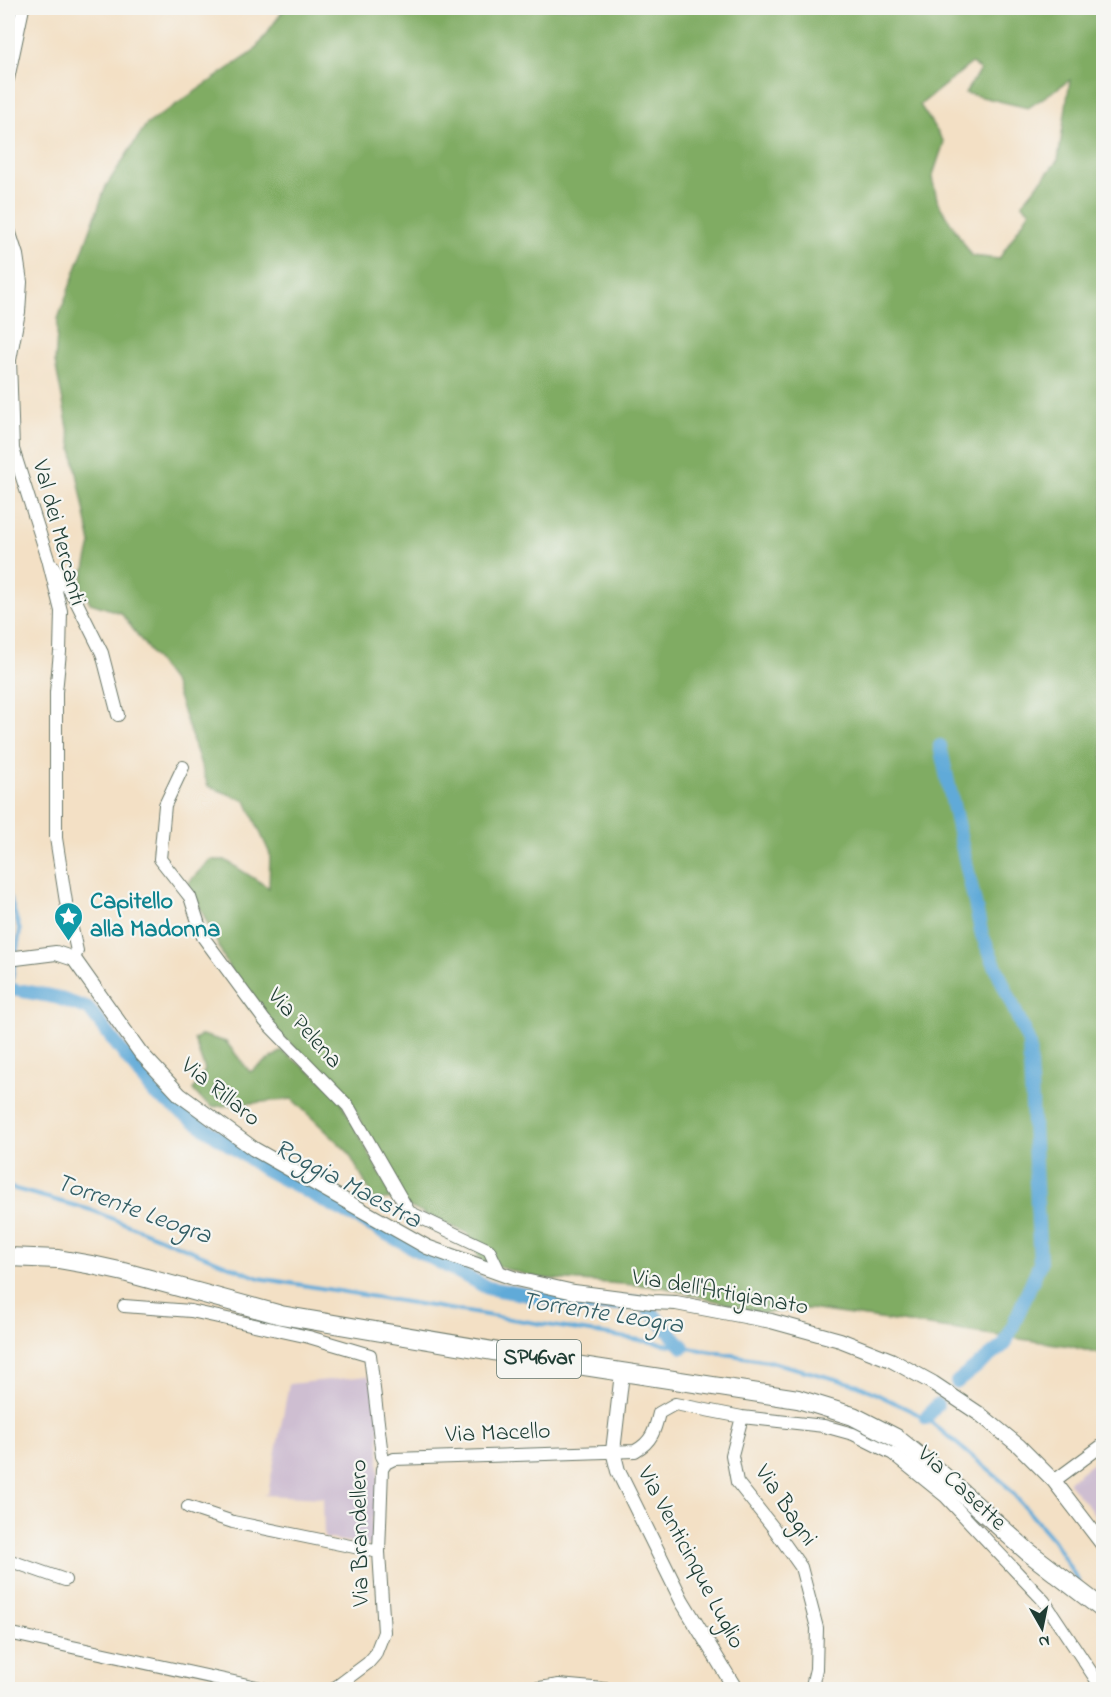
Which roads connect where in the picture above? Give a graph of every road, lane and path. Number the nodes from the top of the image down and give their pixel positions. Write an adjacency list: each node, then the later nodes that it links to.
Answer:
1 (23, 8): 2 (street)
2 (8, 79)
3 (8, 227): 4 (street, Val dei Mercanti)
4 (48, 559): 5 (street); 8 (street, Val dei Mercanti)
5 (118, 715)
6 (183, 767): 10 (street, Via Pelena)
7 (12, 958): 8 (street)
8 (74, 959): 10 (street, Via Rillaro)
9 (8, 1257): 13 (main road, SP46var)
10 (500, 1273): 11 (street, Via Rillaro)
11 (574, 1292): 18 (street, Via dell'Artigianato)
12 (124, 1306): 17 (street, Via Brandellero)
13 (622, 1372): 16 (street, Via Venticinque Luglio); 24 (main road, SP46var)
14 (742, 1417): 16 (street, Via Casette); 32 (street, Via Bagni); 33 (street, Via Casette)
15 (1104, 1444): 18 (street)
16 (613, 1451): 17 (street, Via Macello); 31 (street, Via Venticinque Luglio)
17 (386, 1463): 21 (street, Via Brandellero)
18 (1054, 1481): 20 (street, Via dell'Artigianato)
19 (188, 1507): 21 (street)
20 (1104, 1546)
21 (379, 1552): 28 (street, Via Brandellero)
22 (8, 1560): 23 (street)
23 (65, 1580)
24 (1104, 1610)
25 (8, 1633): 27 (street)
26 (559, 1687): 29 (street); 30 (street)
27 (270, 1689)
28 (332, 1689)
29 (527, 1689)
30 (615, 1689)
31 (736, 1689)
32 (811, 1689)
33 (1103, 1689)

